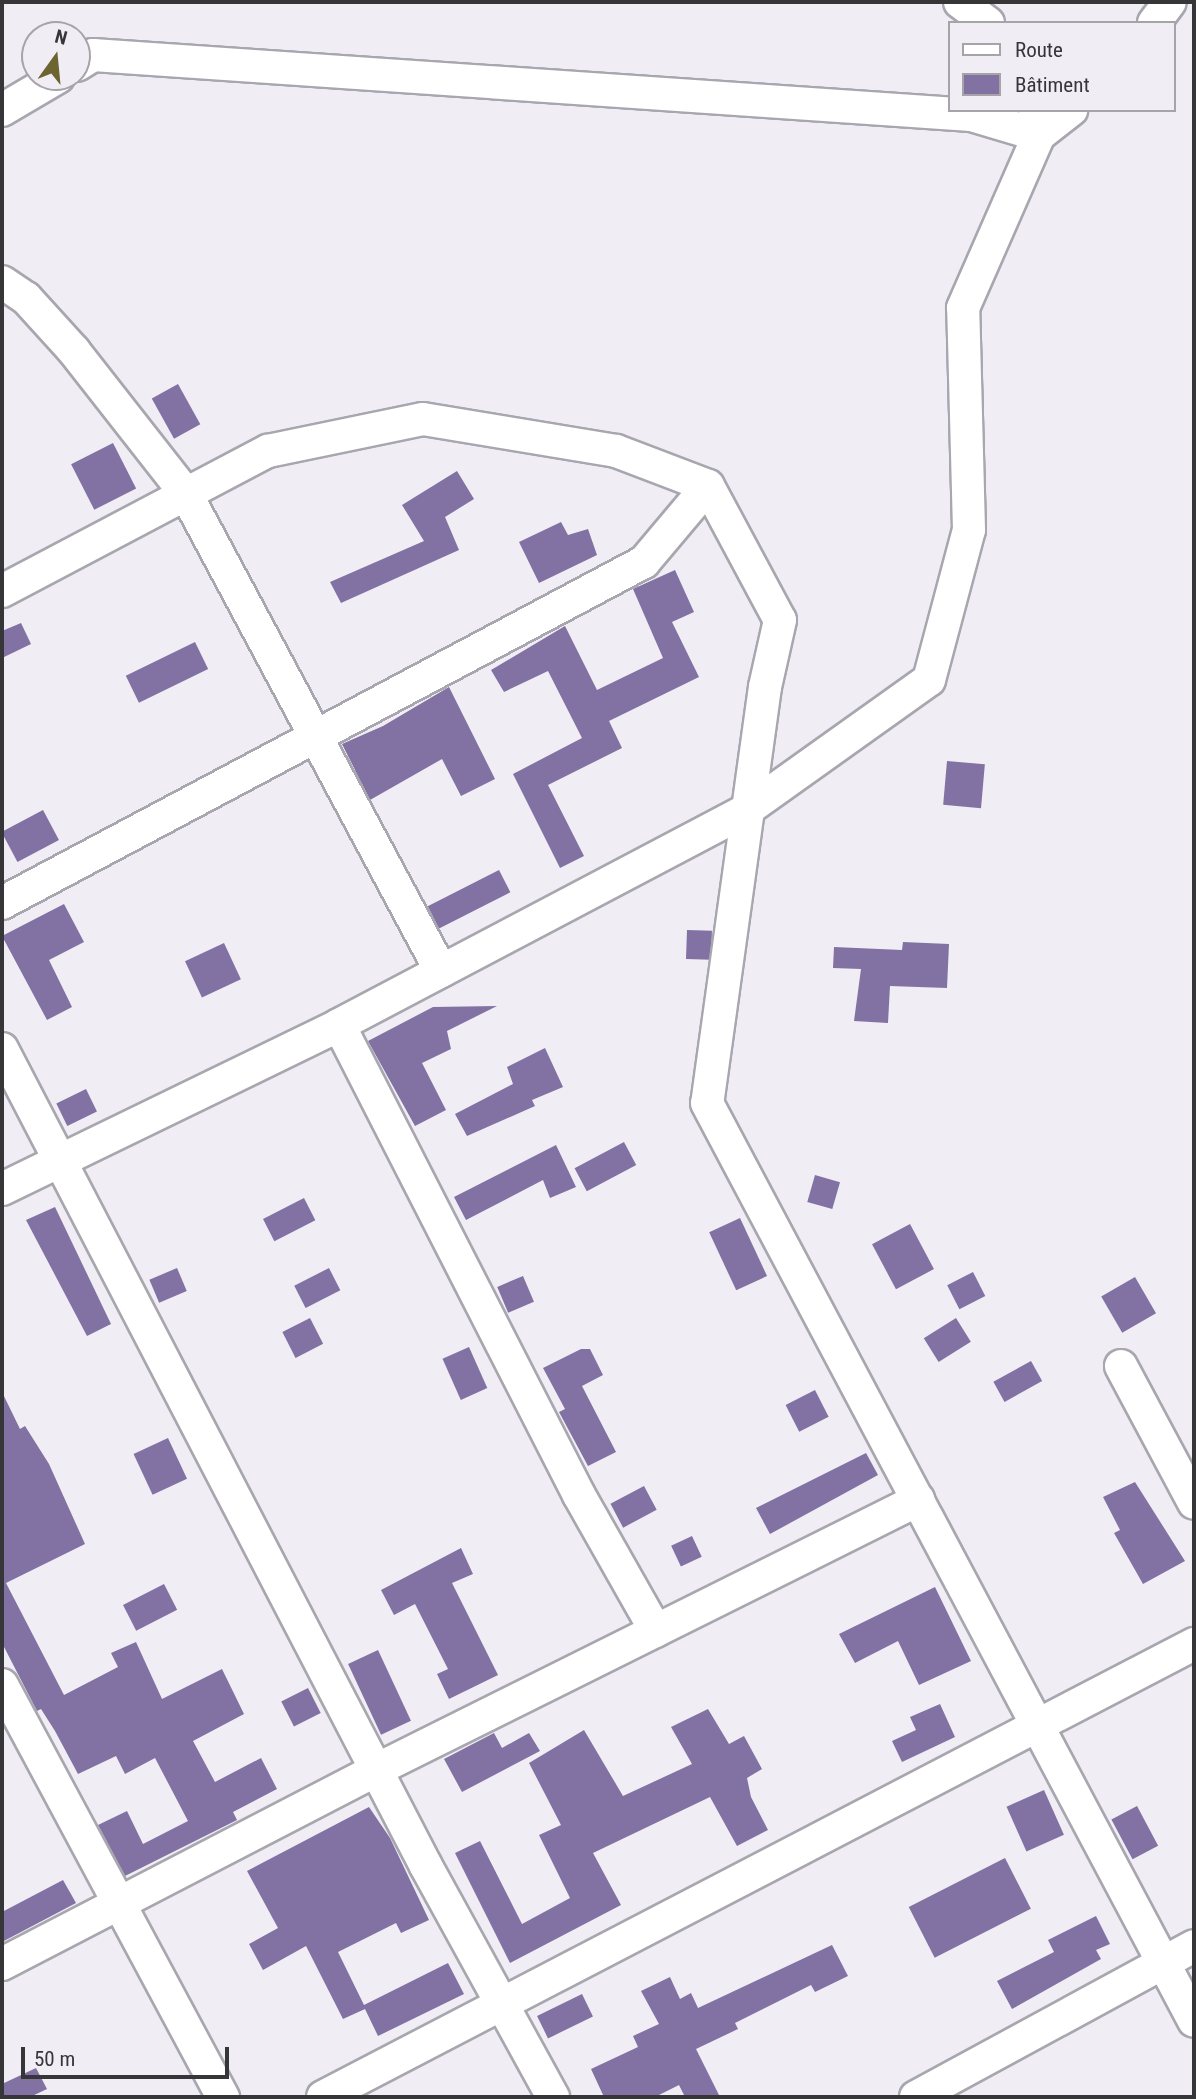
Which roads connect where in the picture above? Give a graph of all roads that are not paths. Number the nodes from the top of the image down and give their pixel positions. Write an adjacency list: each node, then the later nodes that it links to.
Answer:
1 (960, 2): 3 (street)
2 (1170, 2): 4 (street)
3 (985, 21)
4 (1156, 21)
5 (91, 56): 9 (street)
6 (34, 91): 7 (street)
7 (2, 110)
8 (1066, 112): 9 (street)
9 (1037, 123): 15 (street)
10 (10, 297): 12 (street)
11 (708, 486): 12 (street); 14 (street); 15 (street)
12 (186, 494): 13 (street); 14 (street)
13 (2, 591)
14 (316, 736): 16 (street); 17 (street)
15 (748, 810): 17 (street); 23 (street)
16 (2, 903)
17 (441, 971): 18 (street)
18 (339, 1025): 20 (street); 25 (street)
19 (2, 1049): 20 (street)
20 (57, 1159): 21 (street); 29 (street)
21 (2, 1189)
22 (1121, 1366): 24 (street)
23 (918, 1500): 25 (street); 28 (street)
24 (1194, 1503)
25 (656, 1631): 29 (street)
26 (1194, 1644): 28 (street)
27 (2, 1685): 30 (street)
28 (1038, 1726): 32 (street); 34 (street)
29 (376, 1770): 30 (street); 34 (street)
30 (118, 1902): 33 (street); 36 (street)
31 (1194, 1946): 32 (street)
32 (1163, 1963): 35 (street); 39 (street)
33 (2, 1964)
34 (500, 2004): 37 (street); 38 (street)
35 (1194, 2021)
36 (223, 2097)
37 (323, 2097)
38 (552, 2097)
39 (916, 2097)

